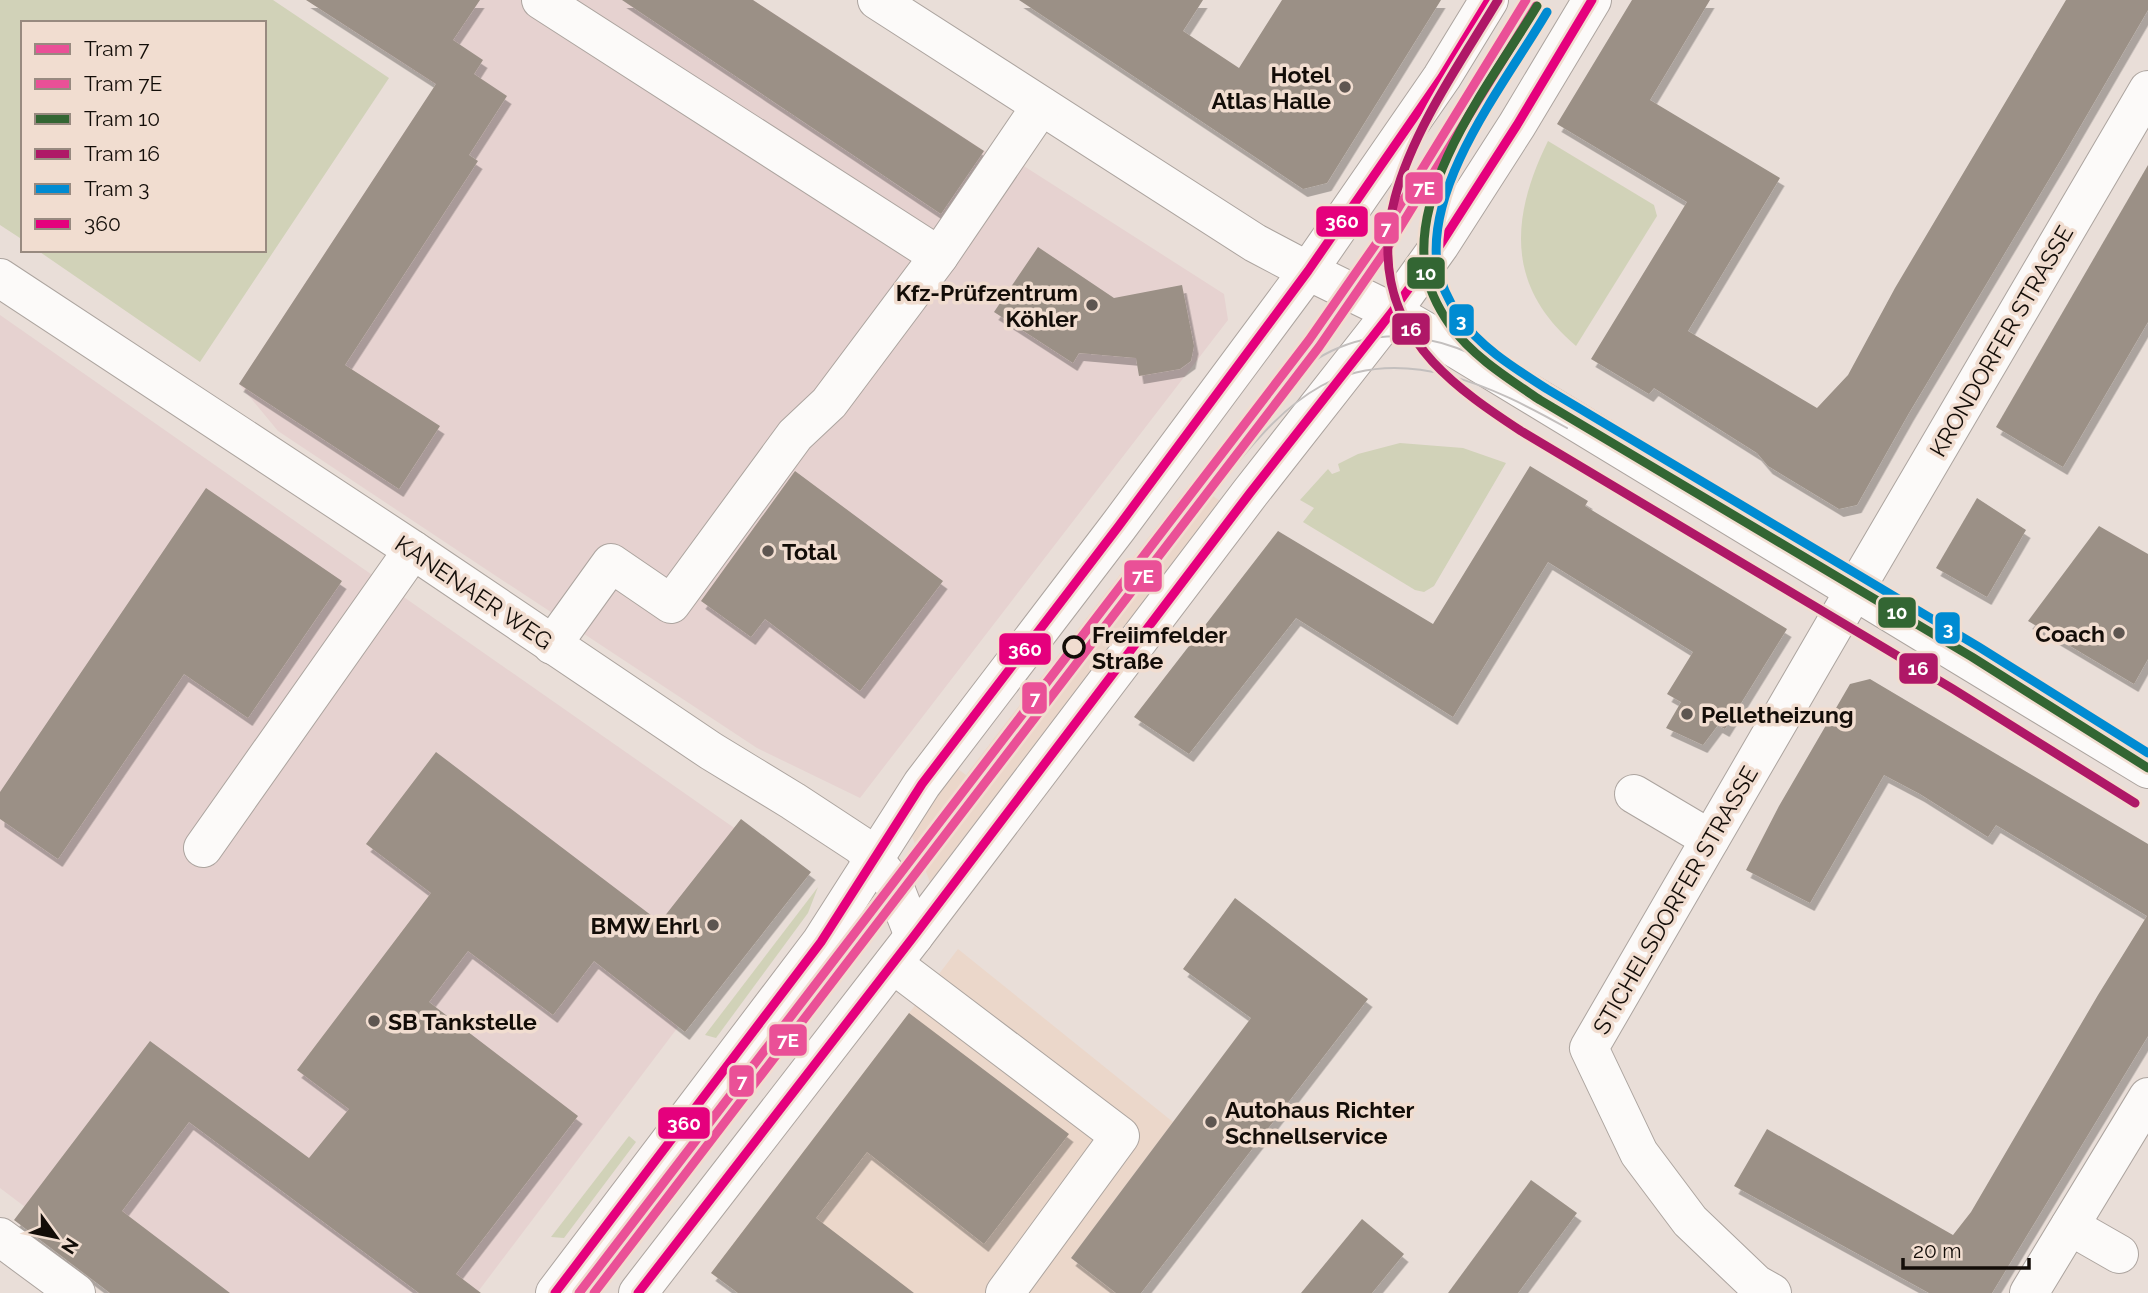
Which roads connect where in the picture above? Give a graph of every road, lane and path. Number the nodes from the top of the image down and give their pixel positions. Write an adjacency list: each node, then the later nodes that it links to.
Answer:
1 (541, 0): 7 (street)
2 (1489, 0): 8 (street)
3 (1592, 0): 10 (street)
4 (880, 1): 6 (street)
5 (2148, 90): 12 (street, KRONDORFER STRASSE)
6 (1041, 106): 7 (street); 8 (street)
7 (939, 256): 13 (street)
8 (1308, 271): 10 (street); 18 (street)
9 (0, 278): 11 (street, KANENAER WEG)
10 (1392, 312): 12 (street); 19 (street)
11 (413, 550): 13 (street, KANENAER WEG); 17 (street)
12 (1854, 592): 14 (street); 16 (street, STICHELSDORFER STRASSE)
13 (552, 645): 18 (street, KANENAER WEG)
14 (2148, 769)
15 (1634, 794): 16 (street)
16 (1710, 839): 28 (street, STICHELSDORFER STRASSE)
17 (203, 848)
18 (873, 858): 19 (street, KANENAER WEG); 25 (street)
19 (903, 950): 26 (street); 27 (street)
20 (2148, 1097): 21 (street)
21 (2070, 1226): 23 (street); 29 (street)
22 (0, 1237): 24 (street)
23 (2119, 1254)
24 (76, 1293)
25 (555, 1293)
26 (638, 1293)
27 (1005, 1293)
28 (1772, 1293)
29 (2029, 1293)

